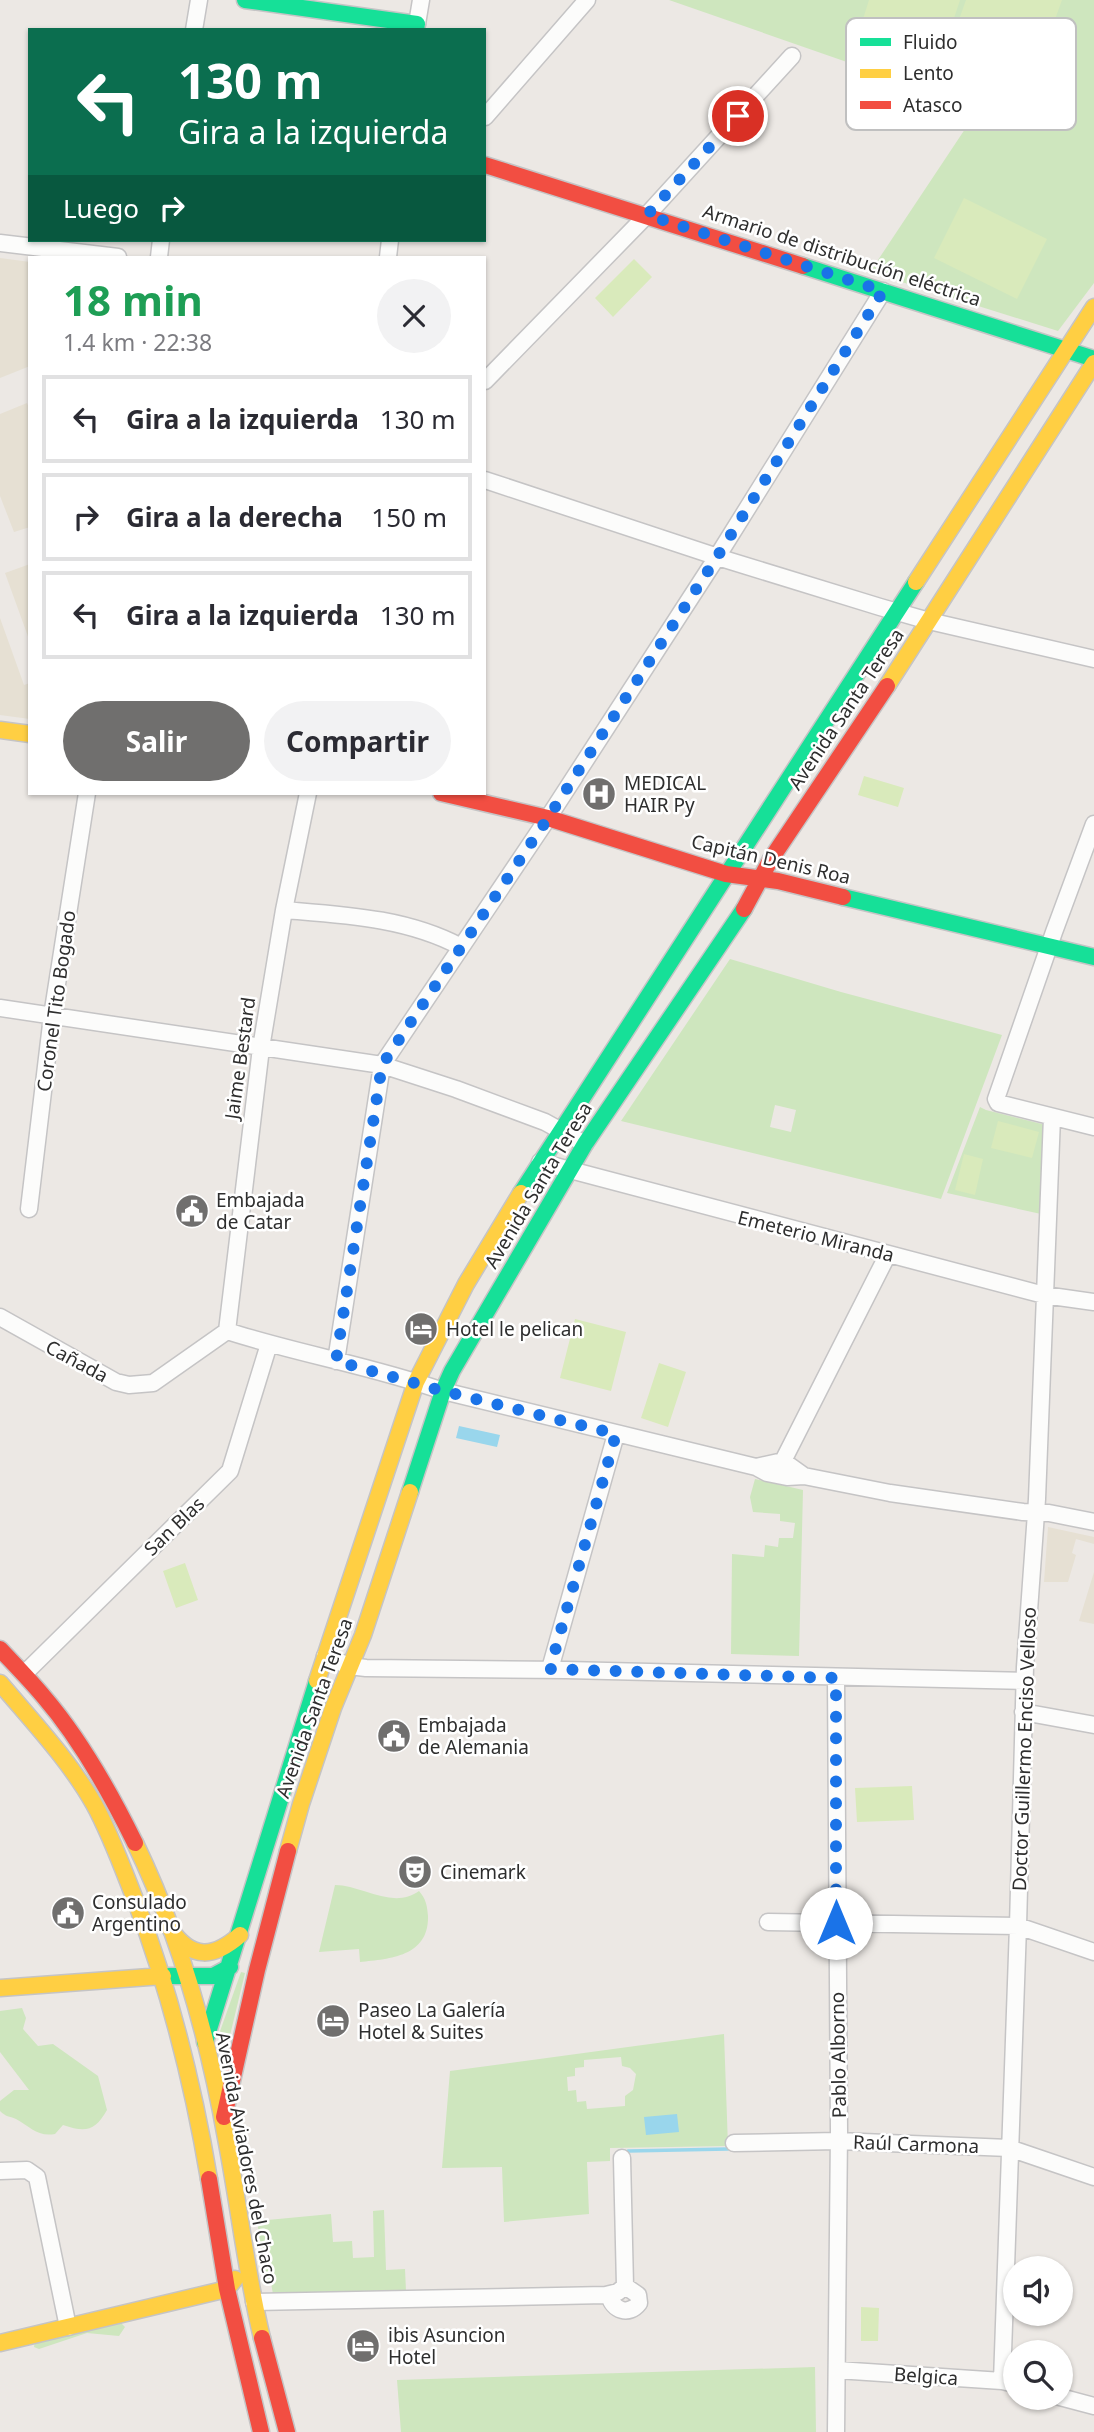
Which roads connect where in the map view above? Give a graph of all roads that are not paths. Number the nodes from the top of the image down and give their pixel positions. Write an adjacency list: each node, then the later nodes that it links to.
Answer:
1 (199, 0): 6 (street)
2 (245, 0): 5 (main road)
3 (421, 0): 5 (street)
4 (587, 0): 8 (street)
5 (417, 27)
6 (194, 28)
7 (792, 56): 10 (street)
8 (486, 116)
9 (486, 165): 10 (main road, Armario de distribución eléctrica)
10 (647, 215): 13 (main road, Armario de distribución eléctrica); 17 (street)
11 (0, 243): 12 (street)
12 (110, 256)
13 (883, 291): 15 (main road, Armario de distribución eléctrica); 19 (street)
14 (1094, 307): 15 (main road, Avenida Santa Teresa)
15 (1065, 350): 16 (main road, Armario de distribución eléctrica); 20 (main road, Avenida Santa Teresa)
16 (1094, 361): 21 (main road, Avenida Santa Teresa)
17 (486, 380)
18 (486, 480): 19 (street)
19 (717, 557): 20 (street); 28 (street)
20 (896, 612): 21 (street); 30 (main road, Avenida Santa Teresa)
21 (929, 621): 22 (street); 31 (main road, Avenida Santa Teresa)
22 (1094, 659)
23 (0, 730): 24 (main road)
24 (28, 734)
25 (87, 795): 37 (street, Coronel Tito Bogado)
26 (308, 795): 32 (street, Jaime Bestard)
27 (455, 795): 28 (main road, Capitán Denis Roa)
28 (548, 818): 30 (main road, Capitán Denis Roa); 33 (street)
29 (1094, 824): 34 (street)
30 (726, 874): 31 (main road, Capitán Denis Roa); 42 (main road, Avenida Santa Teresa)
31 (761, 877): 34 (main road, Capitán Denis Roa); 43 (main road, Avenida Santa Teresa)
32 (284, 910): 33 (street); 38 (street, Jaime Bestard)
33 (461, 947): 39 (street)
34 (1049, 947): 35 (main road, Capitán Denis Roa); 40 (street)
35 (1094, 957)
36 (0, 1008): 37 (street)
37 (52, 1016): 38 (street); 46 (street, Coronel Tito Bogado)
38 (261, 1048): 39 (street); 51 (street, Jaime Bestard)
39 (382, 1065): 42 (street); 53 (street)
40 (1052, 1117): 41 (street); 48 (street, Doctor Guillermo Enciso Velloso)
41 (1094, 1127)
42 (560, 1131): 43 (street); 44 (main road, Avenida Santa Teresa)
43 (585, 1144): 45 (main road, Avenida Santa Teresa)
44 (540, 1163): 45 (street, Emeterio Miranda); 54 (main road, Avenida Santa Teresa)
45 (569, 1172): 47 (street, Emeterio Miranda); 55 (main road, Avenida Santa Teresa)
46 (29, 1209)
47 (888, 1254): 48 (street, Emeterio Miranda); 57 (street)
48 (1044, 1295): 49 (street, Emeterio Miranda); 60 (street, Doctor Guillermo Enciso Velloso)
49 (1094, 1302)
50 (0, 1317): 51 (street, Cañada)
51 (227, 1331): 52 (street)
52 (269, 1344): 53 (street); 66 (street, San Blas)
53 (336, 1361): 54 (street)
54 (416, 1382): 55 (street); 63 (main road, Avenida Santa Teresa)
55 (443, 1391): 56 (street); 64 (main road, Avenida Santa Teresa)
56 (616, 1434): 58 (street); 65 (street)
57 (783, 1461): 58 (street); 59 (street)
58 (755, 1466): 59 (street)
59 (804, 1476): 60 (street)
60 (1035, 1513): 61 (street); 68 (street, Doctor Guillermo Enciso Velloso)
61 (1094, 1522)
62 (0, 1649): 66 (main road, Avenida Aviadores del Chaco)
63 (325, 1656): 64 (street); 76 (main road, Avenida Santa Teresa)
64 (349, 1666): 65 (street); 84 (main road, Avenida Santa Teresa)
65 (550, 1669): 67 (street)
66 (23, 1674): 74 (main road, Avenida Aviadores del Chaco)
67 (836, 1678): 68 (street); 73 (street, Pablo Alborno)
68 (1024, 1681): 70 (street, Doctor Guillermo Enciso Velloso)
69 (0, 1683): 79 (main road, Avenida Aviadores del Chaco)
70 (1023, 1712): 71 (street); 75 (street, Doctor Guillermo Enciso Velloso)
71 (1094, 1725)
72 (768, 1922): 73 (street)
73 (836, 1923): 75 (street); 85 (street, Pablo Alborno)
74 (169, 1926): 76 (main road); 80 (main road, Avenida Aviadores del Chaco)
75 (1018, 1926): 77 (street); 87 (street, Doctor Guillermo Enciso Velloso)
76 (240, 1935): 78 (main road, Avenida Santa Teresa)
77 (1094, 1952)
78 (230, 1967): 80 (main road); 82 (main road, Avenida Santa Teresa)
79 (163, 1976): 80 (main road); 81 (main road); 83 (main road, Avenida Aviadores del Chaco)
80 (186, 1976): 82 (main road, Avenida Aviadores del Chaco)
81 (0, 1988)
82 (205, 2042): 83 (main road); 84 (main road, Avenida Aviadores del Chaco)
83 (196, 2102): 93 (main road, Avenida Aviadores del Chaco)
84 (223, 2125): 91 (main road, Avenida Aviadores del Chaco)
85 (838, 2141): 86 (street, Raúl Carmona); 87 (street, Raúl Carmona); 99 (street, Pablo Alborno)
86 (734, 2143)
87 (1009, 2148): 90 (street, Raúl Carmona); 97 (street, Doctor Guillermo Enciso Velloso)
88 (622, 2158): 92 (street)
89 (0, 2171): 96 (street)
90 (1094, 2176)
91 (247, 2265): 93 (main road); 95 (main road, Avenida Aviadores del Chaco)
92 (625, 2286): 94 (street); 94 (street)
93 (226, 2289): 96 (main road); 103 (main road, Avenida Aviadores del Chaco)
94 (609, 2295): 95 (street)
95 (254, 2302): 104 (main road, Avenida Aviadores del Chaco)
96 (68, 2327): 98 (main road)
97 (1008, 2340)
98 (0, 2343)
99 (837, 2370): 100 (street, Belgica); 105 (street, Pablo Alborno)
100 (1003, 2382)
101 (1073, 2400): 102 (street)
102 (1094, 2406)
103 (261, 2432)
104 (288, 2432)
105 (836, 2432)

